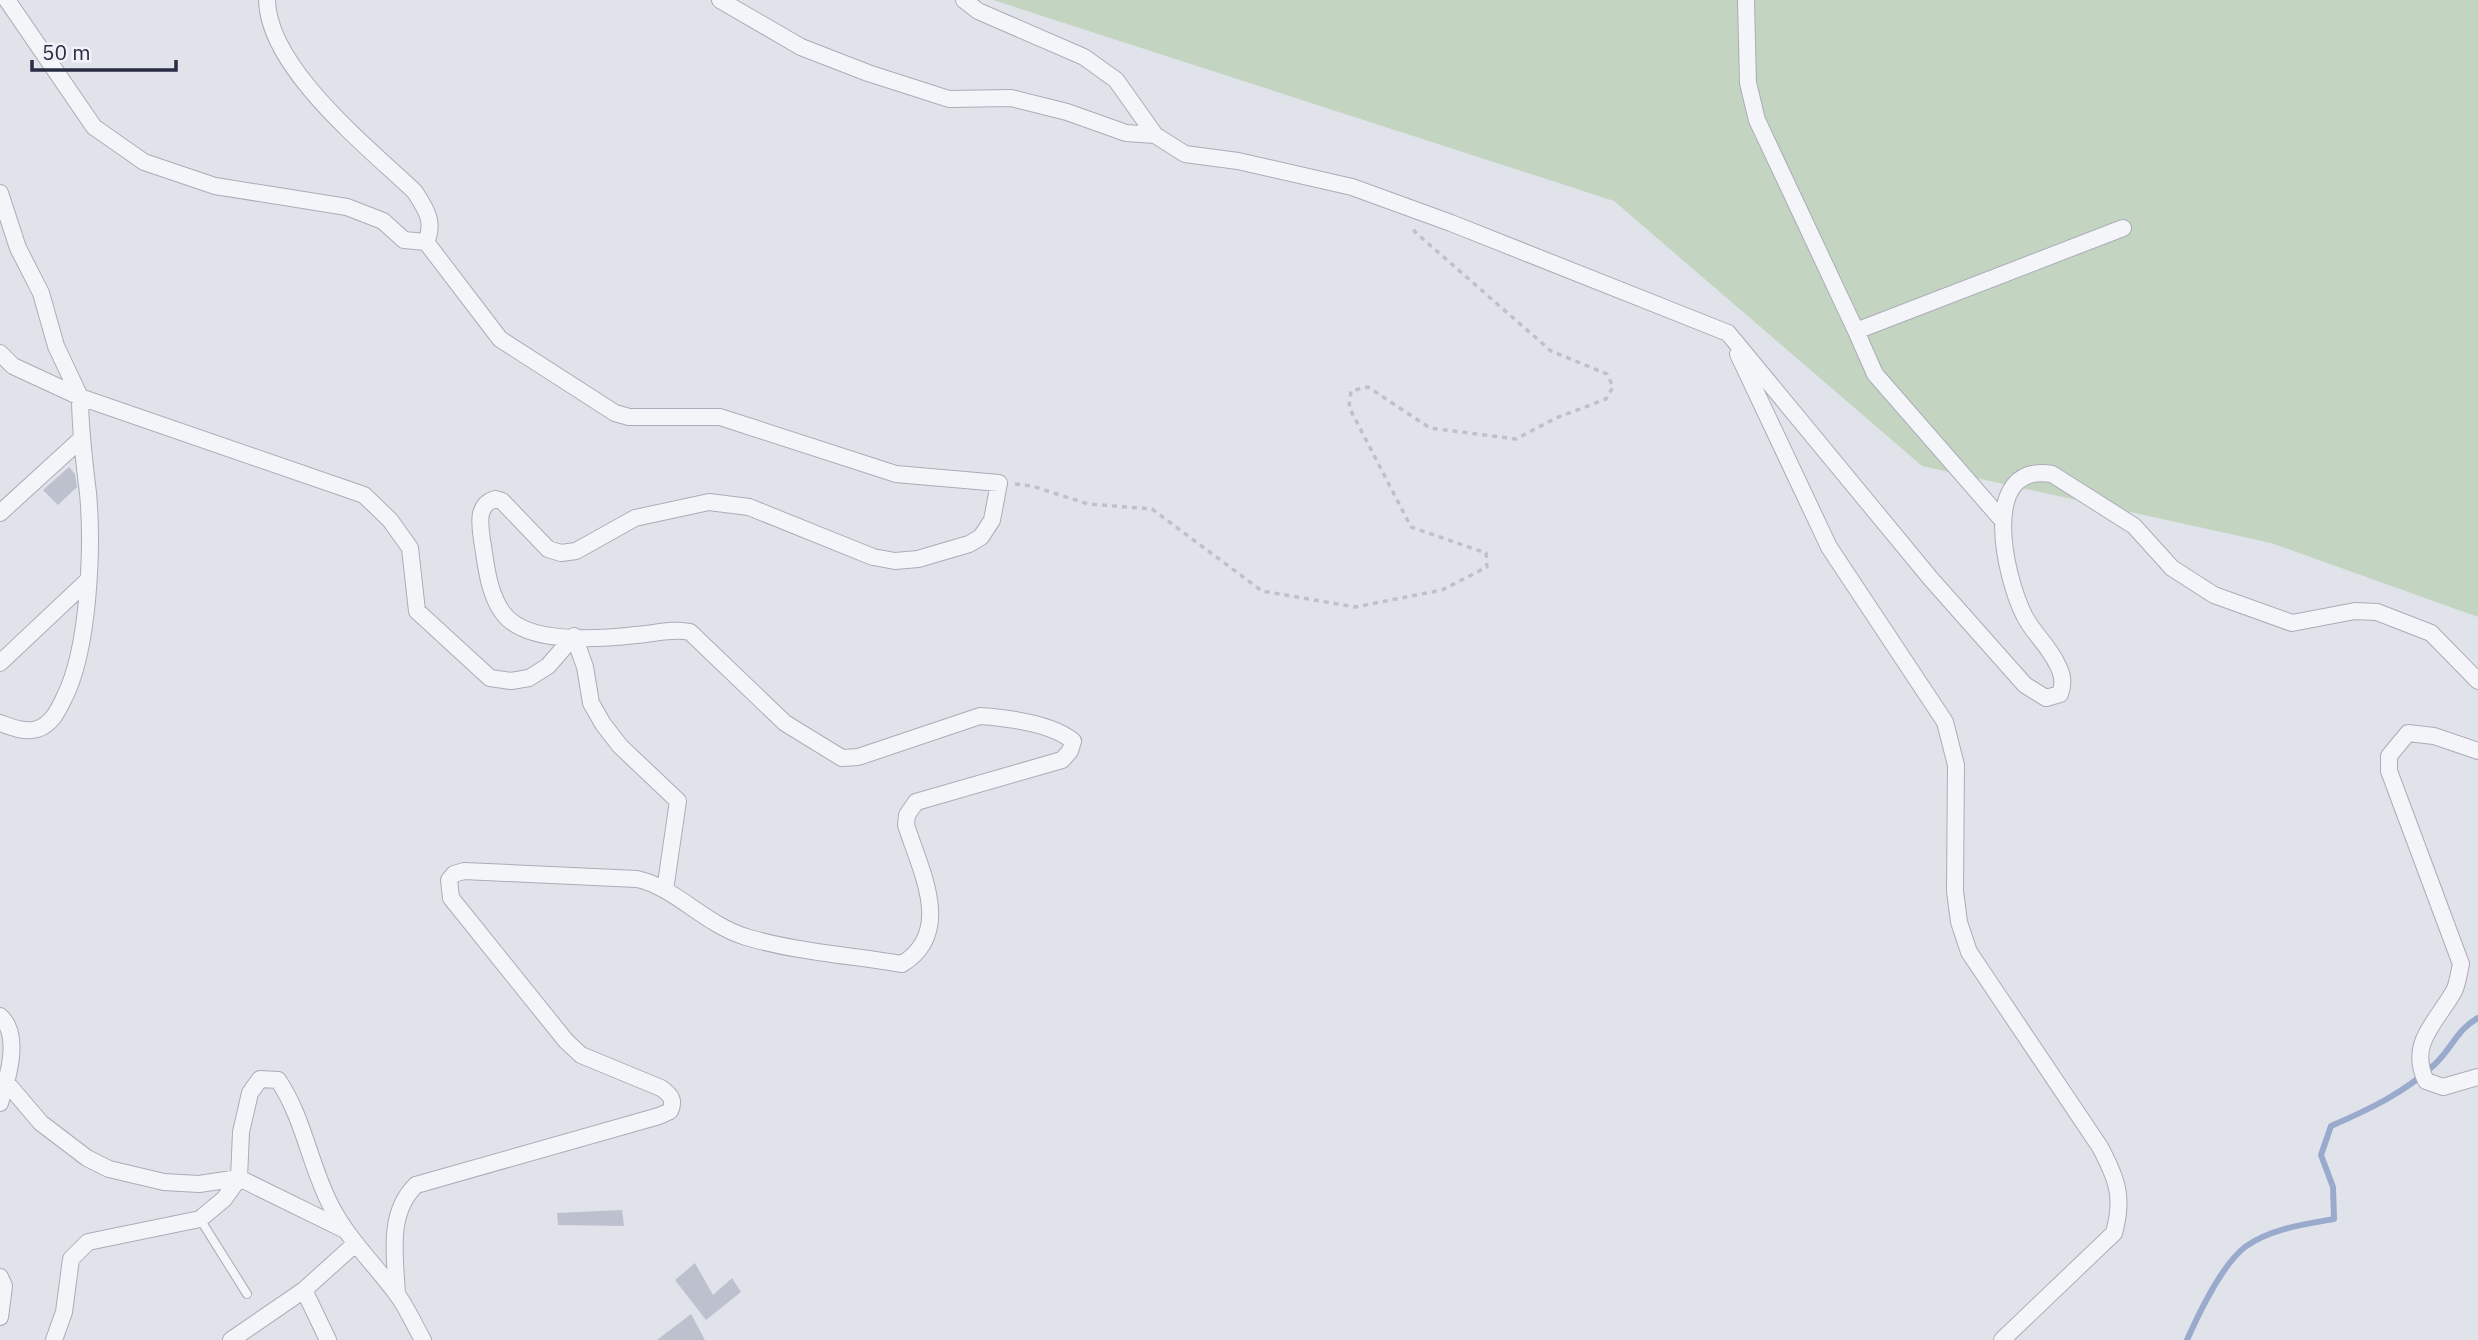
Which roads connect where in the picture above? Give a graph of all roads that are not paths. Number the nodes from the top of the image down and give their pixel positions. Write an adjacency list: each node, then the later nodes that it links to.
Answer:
1 (7, 0): 9 (street)
2 (267, 0): 9 (street)
3 (720, 0): 6 (street)
4 (964, 0): 6 (street)
5 (1746, 0): 10 (street)
6 (1155, 135): 11 (street)
7 (0, 193): 14 (street)
8 (2123, 228): 10 (street)
9 (426, 242): 19 (street)
10 (1856, 331): 17 (street)
11 (1728, 333): 17 (street); 41 (street)
12 (0, 353): 13 (street)
13 (6, 372): 14 (street)
14 (80, 397): 15 (street); 19 (street)
15 (80, 440): 16 (street); 18 (street)
16 (0, 513)
17 (2003, 521): 21 (street)
18 (87, 581): 20 (street); 22 (street)
19 (575, 636): 24 (street); 24 (street)
20 (0, 663)
21 (2478, 681)
22 (0, 723)
23 (2478, 751): 26 (street)
24 (666, 890): 35 (street)
25 (0, 1016): 27 (street)
26 (2478, 1077)
27 (6, 1082): 28 (street); 29 (street)
28 (0, 1103)
29 (239, 1178): 30 (street); 31 (street); 31 (street)
30 (200, 1219): 34 (lane); 37 (street)
31 (351, 1237): 33 (street); 35 (street)
32 (0, 1277): 36 (street)
33 (304, 1290): 38 (street); 39 (street)
34 (247, 1294)
35 (397, 1294): 40 (street)
36 (0, 1317)
37 (54, 1340)
38 (231, 1340)
39 (328, 1340)
40 (423, 1340)
41 (2002, 1340)

